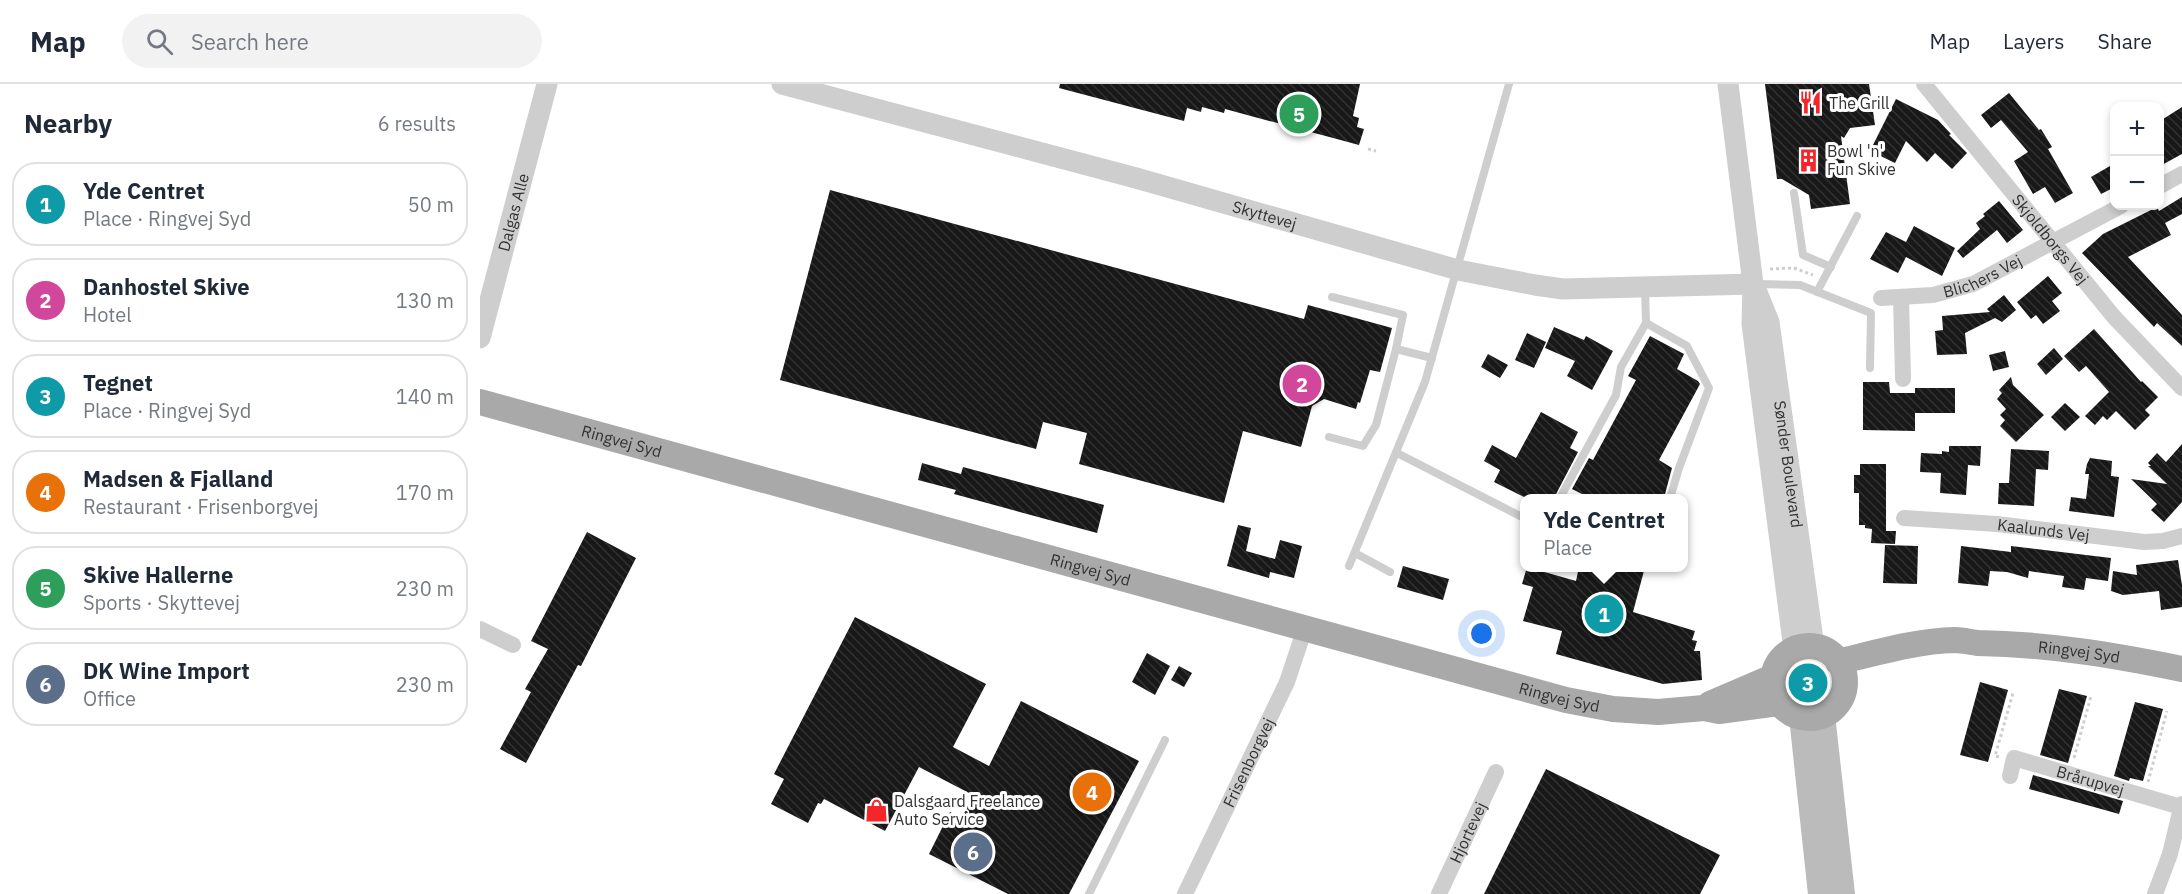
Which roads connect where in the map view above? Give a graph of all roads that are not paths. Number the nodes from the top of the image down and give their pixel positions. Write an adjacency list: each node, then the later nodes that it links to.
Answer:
1 (547, 84): 21 (street, Dalgas Alle)
2 (782, 84): 13 (street, Skyttevej)
3 (1509, 84): 13 (lane)
4 (1728, 84): 14 (street, Sønder Boulevard)
5 (1924, 84): 11 (street, Skjoldborgs Vej)
6 (2182, 174): 7 (street)
7 (2164, 184)
8 (1794, 193): 12 (lane)
9 (2113, 210): 11 (street, Blichers Vej)
10 (1857, 216): 12 (lane)
11 (2052, 242): 18 (street, Blichers Vej); 26 (street, Skjoldborgs Vej)
12 (1831, 267): 16 (lane)
13 (1458, 270): 15 (street, Skyttevej); 23 (lane)
14 (1753, 284): 15 (street, Skyttevej); 16 (lane); 41 (street, Sønder Boulevard)
15 (1646, 288): 20 (lane)
16 (1817, 292): 24 (lane)
17 (1332, 297): 22 (lane)
18 (1901, 297): 19 (street, Blichers Vej); 25 (street)
19 (1881, 298)
20 (1646, 322): 30 (lane); 31 (lane)
21 (480, 338)
22 (1396, 349): 23 (lane); 28 (lane)
23 (1432, 358): 29 (lane)
24 (1870, 368)
25 (1903, 380)
26 (2182, 388)
27 (480, 402): 39 (main road, Ringvej Syd)
28 (1329, 437)
29 (1397, 453): 32 (lane); 35 (lane)
30 (1562, 494)
31 (1671, 494)
32 (1520, 516)
33 (1904, 518): 34 (street, Kaalunds Vej)
34 (2182, 536)
35 (1355, 553): 36 (lane); 37 (lane)
36 (1349, 566)
37 (1390, 572)
38 (480, 628): 40 (street)
39 (1305, 628): 46 (main road, Ringvej Syd); 53 (street, Frisenborgvej)
40 (513, 645)
41 (1804, 648): 43 (main road); 44 (main road)
42 (2182, 669): 43 (main road, Ringvej Syd)
43 (1841, 671): 47 (main road)
44 (1773, 676): 45 (main road); 46 (main road, Ringvej Syd)
45 (1779, 703): 46 (main road, Ringvej Syd); 47 (main road)
46 (1704, 708)
47 (1812, 716): 55 (main road); 56 (main road)
48 (1165, 740): 52 (lane)
49 (2012, 769): 51 (street, Brårupvej)
50 (1497, 772): 54 (street, Hjortevej)
51 (2182, 806): 57 (street, Brårupvej)
52 (1089, 894)
53 (1185, 894)
54 (1439, 894)
55 (1820, 894)
56 (1842, 894)
57 (2155, 894)

